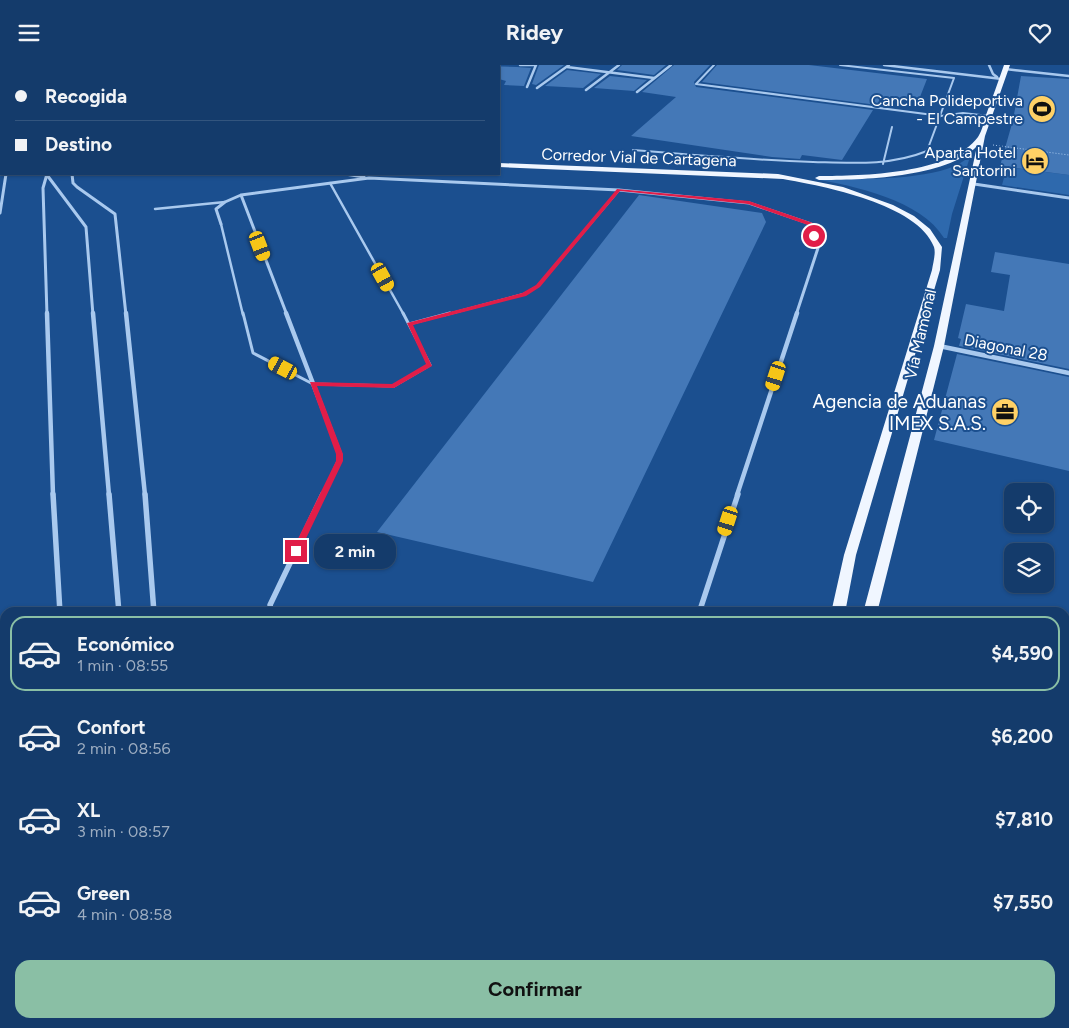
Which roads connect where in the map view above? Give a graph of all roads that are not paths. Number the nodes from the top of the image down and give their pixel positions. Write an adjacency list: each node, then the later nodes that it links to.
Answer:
1 (520, 65): 2 (street)
2 (536, 65): 15 (street)
3 (619, 65): 11 (street)
4 (671, 65): 13 (street)
5 (714, 65): 19 (lane)
6 (840, 65): 19 (lane)
7 (884, 65): 14 (street)
8 (989, 65): 14 (street)
9 (568, 66): 11 (street); 16 (street)
10 (1006, 67): 12 (street); 14 (main road, Vía Mamonal)
11 (610, 72): 13 (street); 17 (street)
12 (1069, 76)
13 (654, 78): 18 (street)
14 (1002, 79): 20 (main road, Vía Mamonal)
15 (527, 87)
16 (537, 88)
17 (586, 89)
18 (637, 92)
19 (941, 116): 20 (lane); 24 (lane)
20 (989, 116): 22 (main road, Vía Mamonal)
21 (892, 127): 24 (lane)
22 (981, 139): 31 (main road, Corredor Vial de Cartagena); 34 (main road, Vía Mamonal)
23 (634, 150): 24 (lane)
24 (883, 164)
25 (500, 165): 31 (main road, Corredor Vial de Cartagena)
26 (6, 175): 40 (street)
27 (47, 175): 47 (street)
28 (48, 175): 48 (street)
29 (72, 175): 49 (street)
30 (350, 175): 32 (street)
31 (778, 177): 42 (main road, Corredor Vial de Cartagena)
32 (369, 179): 33 (street); 35 (street)
33 (330, 183): 36 (street); 43 (lane)
34 (974, 184): 37 (street); 44 (main road, Vía Mamonal)
35 (618, 190): 43 (lane); 51 (street)
36 (241, 195): 38 (street); 46 (street)
37 (1069, 198)
38 (225, 202): 39 (lane); 41 (street)
39 (155, 209)
40 (0, 213)
41 (221, 224): 46 (lane)
42 (939, 249): 52 (main road, Vía Mamonal)
43 (409, 324): 46 (lane)
44 (939, 346): 45 (street, Diagonal 28); 53 (main road, Vía Mamonal)
45 (1069, 373)
46 (313, 384): 50 (street)
47 (60, 607)
48 (118, 607)
49 (154, 607)
50 (270, 607)
51 (700, 607)
52 (839, 607)
53 (871, 607)

